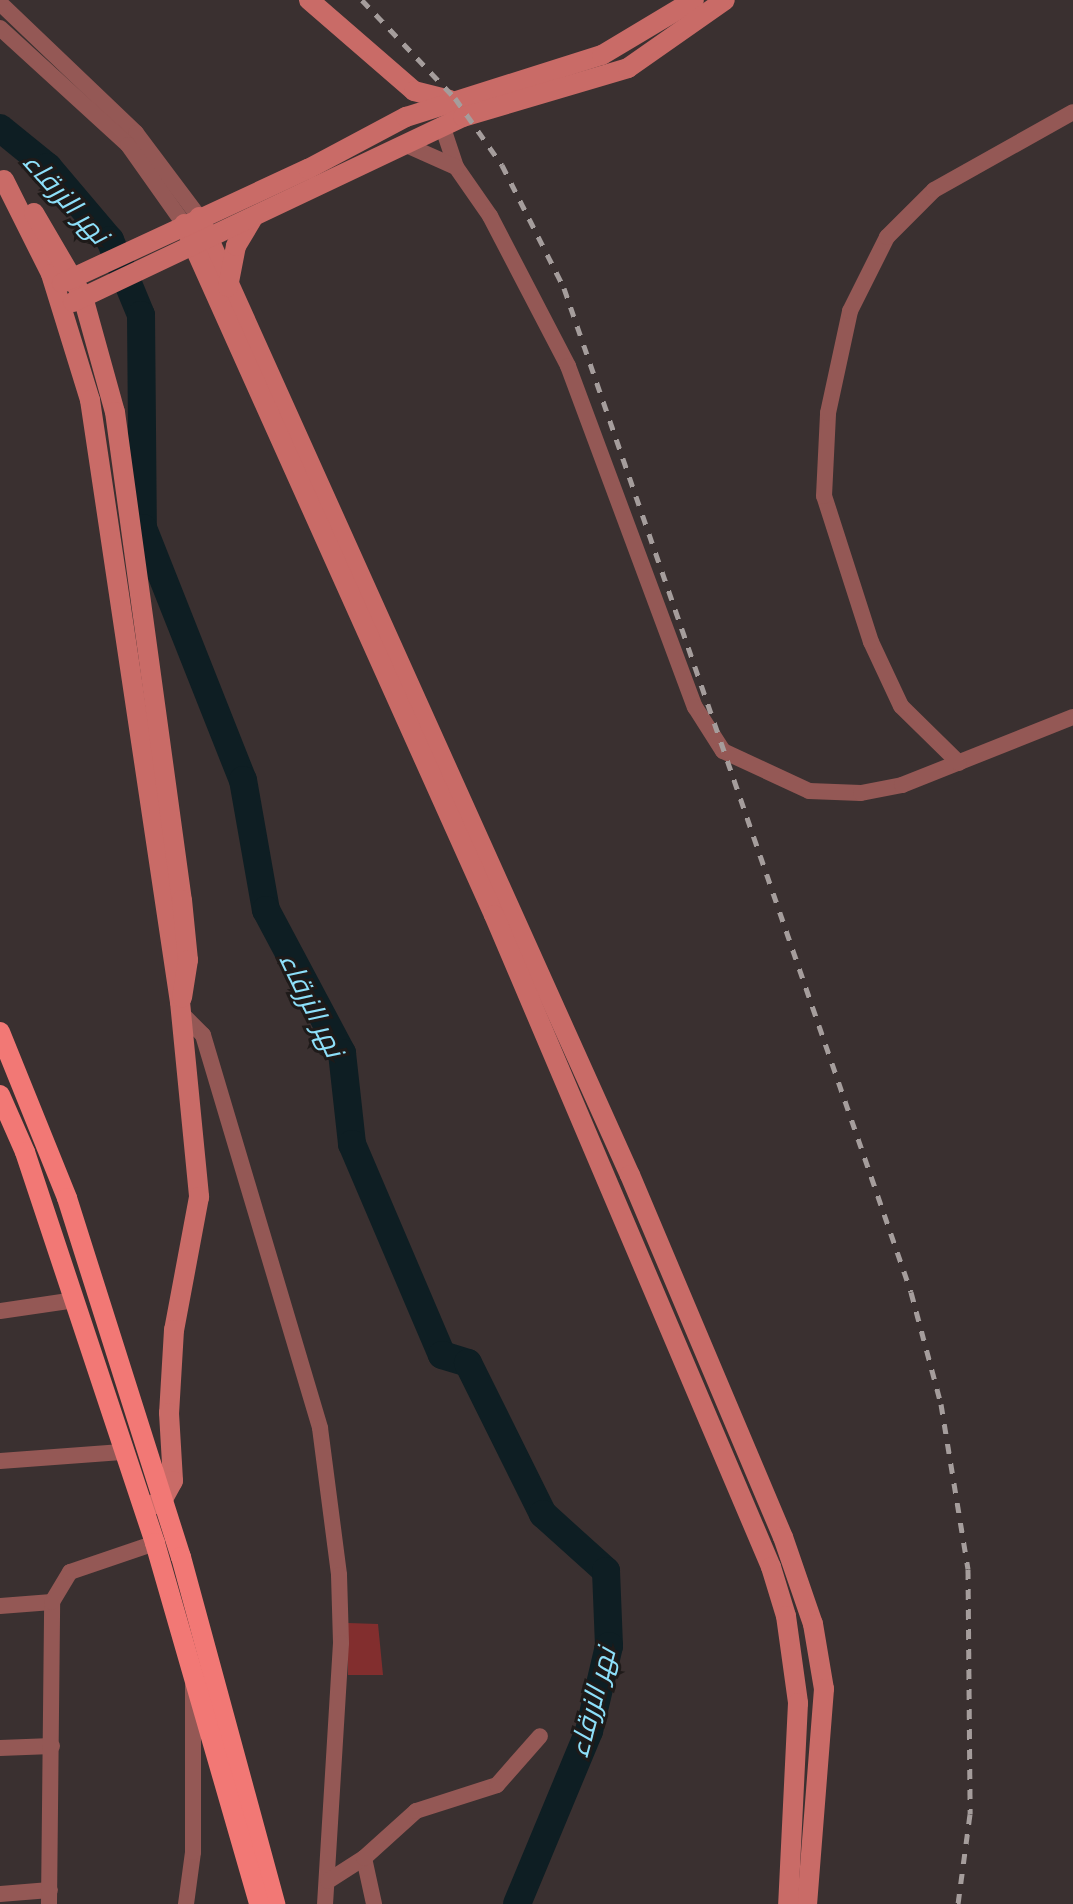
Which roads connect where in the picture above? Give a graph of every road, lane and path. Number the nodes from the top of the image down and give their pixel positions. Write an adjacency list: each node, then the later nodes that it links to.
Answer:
1 (309, 0): 6 (street)
2 (694, 0): 7 (street)
3 (725, 0): 7 (street)
4 (0, 3): 15 (street)
5 (0, 28): 15 (street)
6 (406, 85): 7 (street); 9 (street)
7 (457, 108): 9 (street); 10 (street)
8 (1073, 112): 24 (street)
9 (406, 117): 15 (street)
10 (442, 125): 11 (street); 12 (street)
11 (404, 144): 12 (street); 14 (street)
12 (456, 167): 24 (street)
13 (2, 178): 18 (street); 19 (street)
14 (253, 218): 16 (street); 20 (street)
15 (192, 221): 16 (street); 18 (street)
16 (201, 241): 17 (street); 20 (street)
17 (162, 259): 20 (street); 21 (street)
18 (74, 276): 19 (street); 21 (street)
19 (55, 286): 22 (street)
20 (220, 287): 44 (street)
21 (83, 297): 22 (street); 25 (street)
22 (62, 308): 25 (street)
23 (1073, 717): 24 (street)
24 (959, 763)
25 (181, 1008): 30 (street); 46 (street)
26 (0, 1032): 31 (main road)
27 (0, 1095): 28 (main road)
28 (75, 1300): 29 (street); 32 (main road)
29 (0, 1311)
30 (169, 1413): 31 (street); 34 (street)
31 (136, 1422): 34 (main road)
32 (122, 1452): 33 (street); 35 (main road)
33 (0, 1461)
34 (162, 1501): 35 (street); 39 (main road)
35 (140, 1506): 36 (main road)
36 (155, 1543): 37 (street); 40 (main road)
37 (52, 1602): 38 (street); 42 (street)
38 (0, 1606)
39 (215, 1669): 40 (main road); 51 (main road)
40 (195, 1676): 49 (street); 50 (main road)
41 (540, 1736): 45 (street)
42 (52, 1746): 43 (street); 48 (street)
43 (0, 1748)
44 (807, 1776): 54 (street); 55 (street)
45 (364, 1858): 46 (street); 53 (street)
46 (328, 1881): 52 (street)
47 (0, 1894): 48 (street)
48 (49, 1897)
49 (186, 1904)
50 (259, 1904)
51 (275, 1904)
52 (325, 1904)
53 (374, 1904)
54 (788, 1904)
55 (807, 1904)

